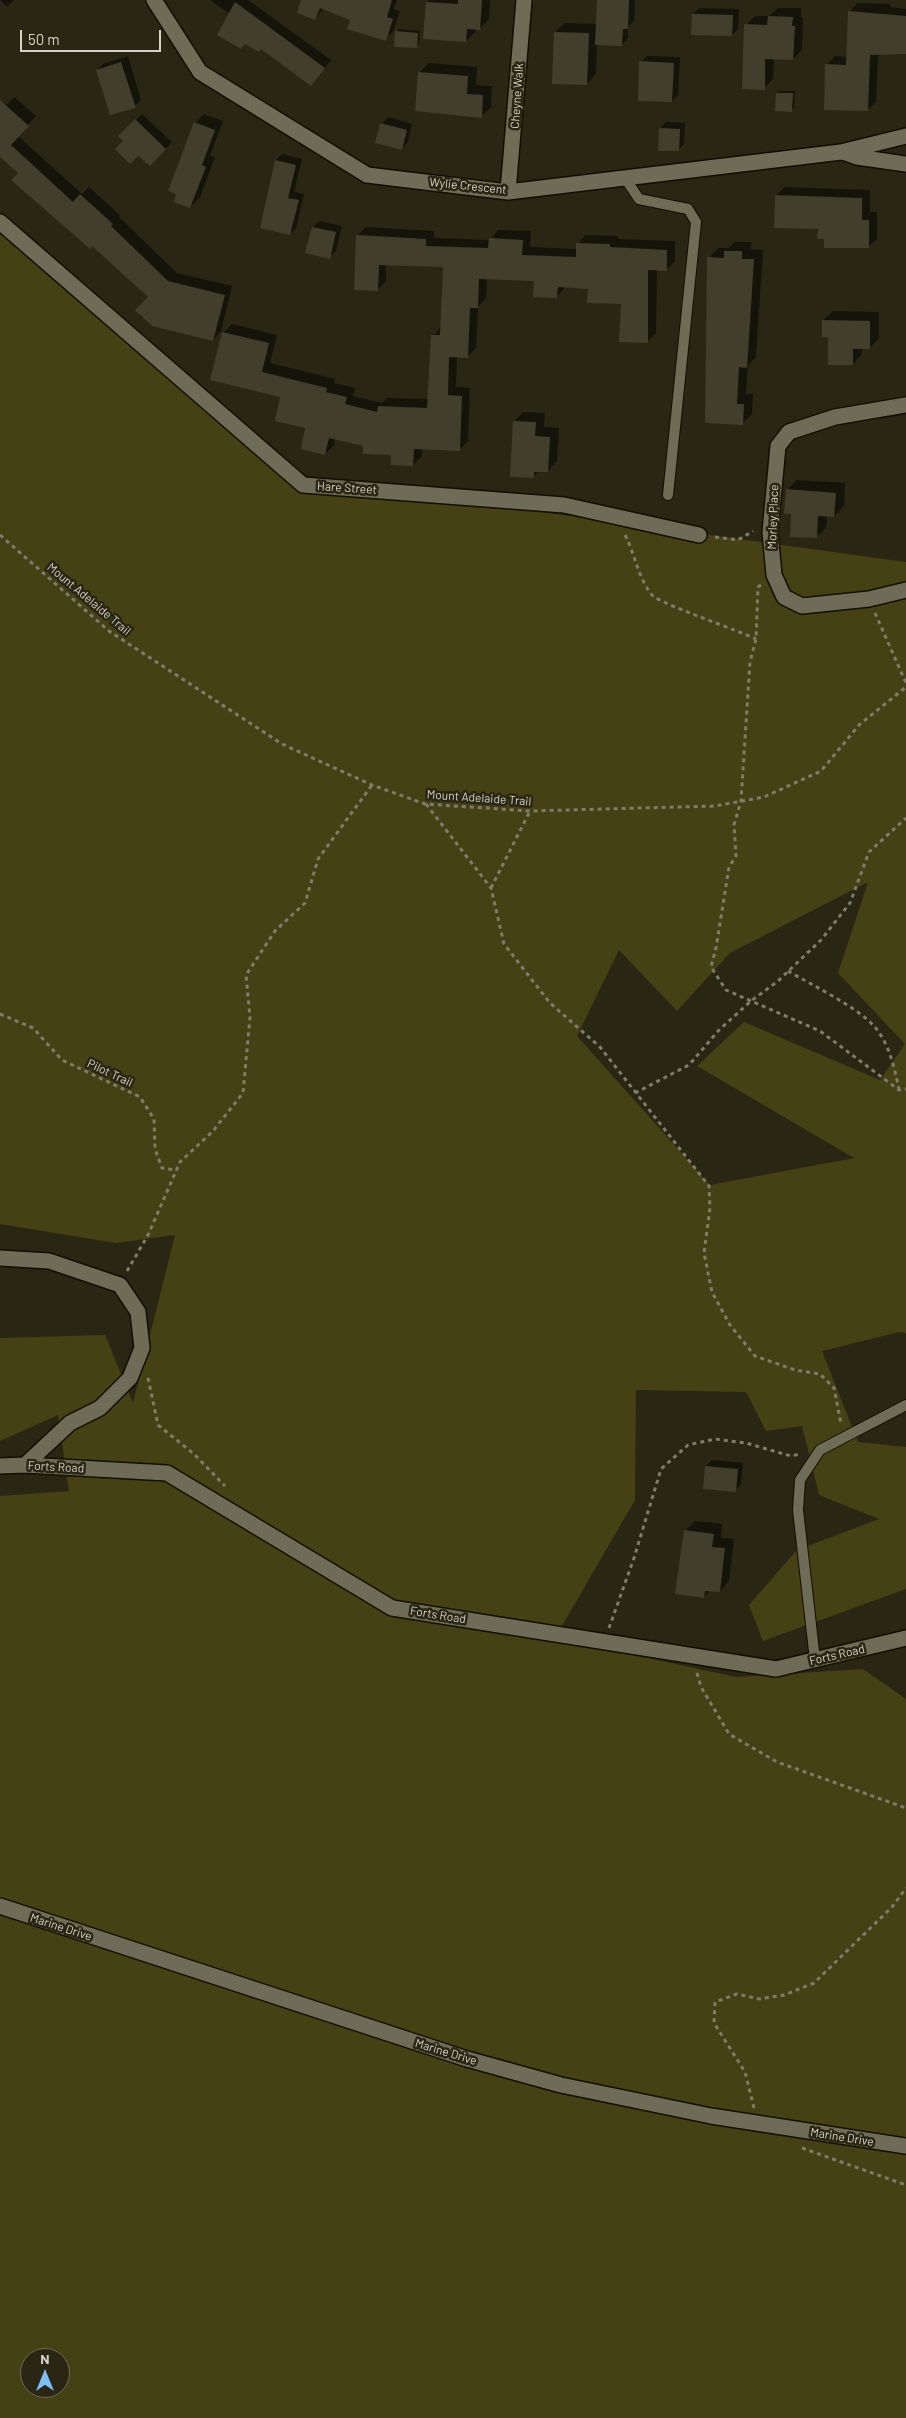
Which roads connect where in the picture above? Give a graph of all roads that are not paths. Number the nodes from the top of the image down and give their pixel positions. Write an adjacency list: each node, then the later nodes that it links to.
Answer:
1 (154, 0): 7 (street, Wylie Crescent)
2 (524, 0): 7 (street, Cheyne Walk)
3 (906, 136): 4 (street, Wylie Crescent)
4 (841, 152): 5 (street); 6 (street, Wylie Crescent)
5 (906, 164)
6 (625, 178): 7 (street, Wylie Crescent); 10 (lane)
7 (508, 192)
8 (0, 222): 11 (street, Hare Street)
9 (906, 405): 12 (street, Morley Place)
10 (668, 495)
11 (699, 535)
12 (906, 590)
13 (0, 1258): 15 (street)
14 (906, 1405): 18 (lane)
15 (25, 1465): 16 (street, Forts Road); 18 (street, Forts Road)
16 (0, 1466)
17 (906, 1638): 18 (street, Forts Road)
18 (815, 1660)
19 (0, 1906): 20 (street, Marine Drive)
20 (906, 2146)

